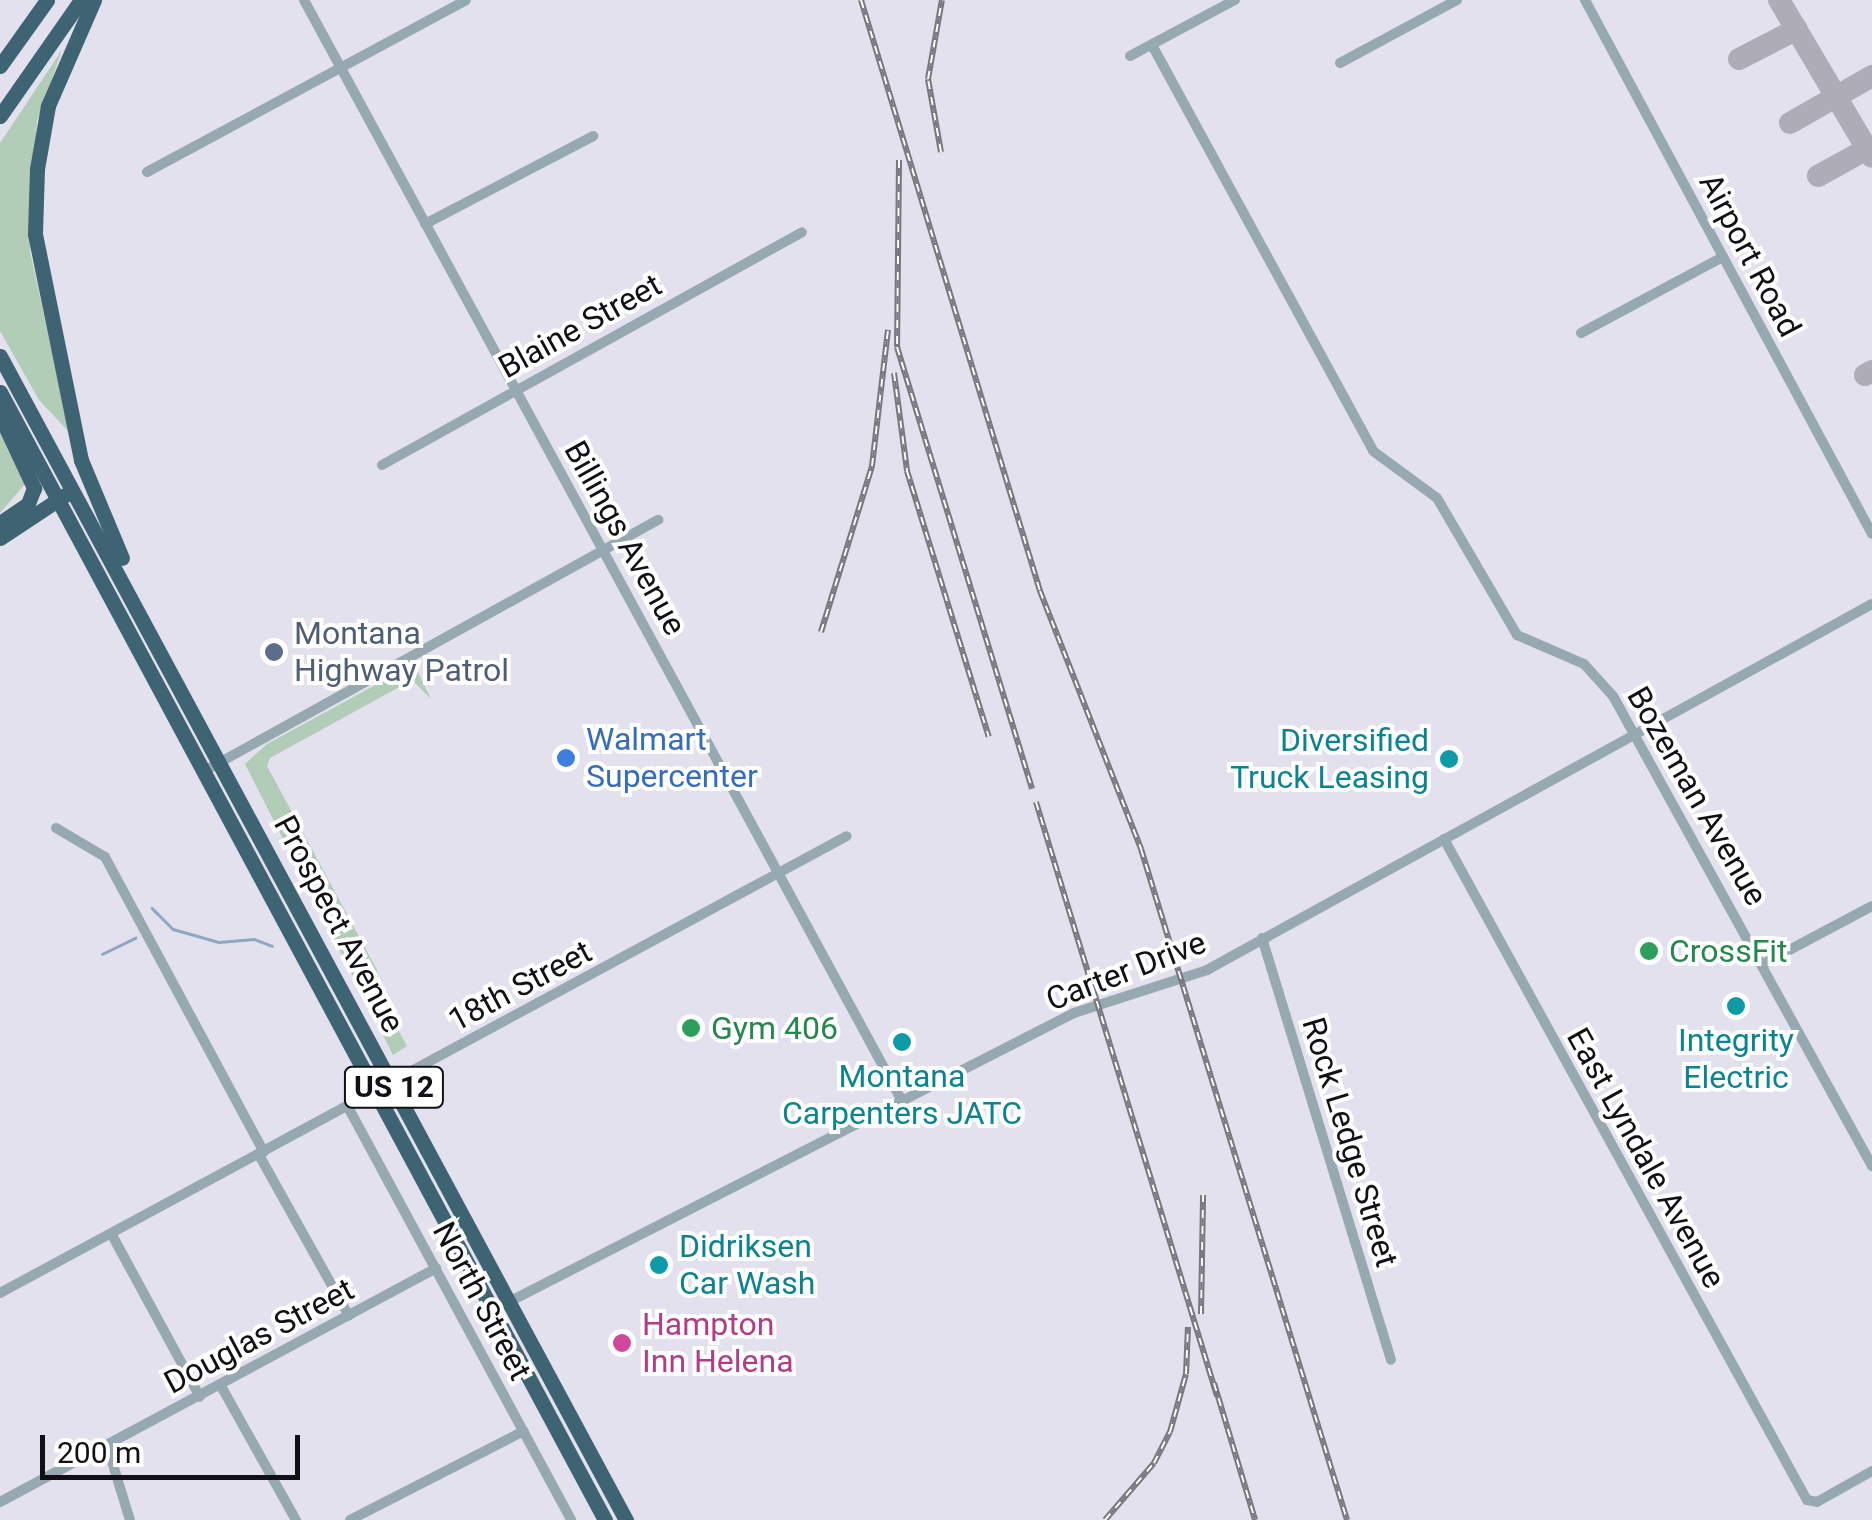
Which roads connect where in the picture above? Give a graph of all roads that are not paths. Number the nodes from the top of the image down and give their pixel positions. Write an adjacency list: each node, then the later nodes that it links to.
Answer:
1 (47, 0): 12 (highway)
2 (81, 0): 14 (highway)
3 (94, 0): 34 (highway)
4 (304, 0): 13 (street, Billings Avenue)
5 (466, 0): 13 (street)
6 (1235, 0): 9 (street)
7 (1457, 0): 11 (street)
8 (1585, 0): 19 (street, Airport Road)
9 (1152, 45): 10 (street); 35 (street, Bozeman Avenue)
10 (1130, 56)
11 (1340, 63)
12 (0, 66)
13 (340, 67): 16 (street); 17 (street, Billings Avenue)
14 (0, 116)
15 (593, 136): 17 (street)
16 (147, 172)
17 (426, 224): 22 (street, Billings Avenue)
18 (802, 232): 22 (street, Blaine Street)
19 (1723, 256): 20 (street); 30 (street, Airport Road)
20 (1581, 333)
21 (0, 356): 26 (highway, Prospect Avenue)
22 (515, 389): 25 (street, Blaine Street); 32 (street, Billings Avenue)
23 (0, 392): 27 (highway, Prospect Avenue / US 12)
24 (0, 415): 29 (highway)
25 (382, 465)
26 (64, 472): 27 (highway); 34 (highway, Prospect Avenue / US 12)
27 (60, 503): 31 (highway); 37 (highway, Prospect Avenue / US 12)
28 (658, 520): 32 (street)
29 (0, 523)
30 (1872, 534)
31 (0, 538)
32 (603, 551): 36 (street); 41 (street, Billings Avenue)
33 (1872, 604): 35 (street, Carter Drive)
34 (163, 653): 36 (highway, Prospect Avenue / US 12)
35 (1634, 734): 40 (street, Carter Drive); 44 (street, Bozeman Avenue)
36 (222, 761): 37 (street); 45 (highway, Prospect Avenue / US 12)
37 (206, 770): 45 (highway, Prospect Avenue / US 12)
38 (56, 828): 48 (street)
39 (846, 836): 41 (street, 18th Street)
40 (1444, 838): 43 (street, Carter Drive); 61 (street, East Lyndale Avenue)
41 (779, 874): 45 (street, 18th Street); 46 (street, Billings Avenue)
42 (1872, 906): 44 (street)
43 (1262, 938): 46 (street, Carter Drive); 56 (street, Rock Ledge Street)
44 (1763, 964): 49 (street, Bozeman Avenue)
45 (384, 1087): 47 (street, 18th Street); 53 (highway, Prospect Avenue / US 12); 54 (highway, Prospect Avenue / US 12)
46 (902, 1100): 53 (street, Carter Drive)
47 (348, 1107): 48 (street, 18th Street); 51 (street, North Street)
48 (262, 1154): 50 (street, 18th Street); 55 (street)
49 (1872, 1166)
50 (112, 1235): 52 (street, 18th Street); 58 (street)
51 (436, 1268): 55 (street, Douglas Street); 59 (street, North Street)
52 (0, 1293)
53 (509, 1302): 54 (street, Carter Drive); 68 (highway, Prospect Avenue / US 12)
54 (493, 1310): 67 (highway, Prospect Avenue / US 12)
55 (349, 1316): 57 (street, Douglas Street)
56 (1391, 1360)
57 (220, 1386): 58 (street, Douglas Street); 64 (street)
58 (200, 1397): 60 (street, Douglas Street)
59 (524, 1431): 65 (street); 66 (street, North Street)
60 (107, 1445): 62 (street, Douglas Street); 63 (street)
61 (1872, 1471)
62 (0, 1502)
63 (130, 1520)
64 (296, 1520)
65 (350, 1520)
66 (572, 1520)
67 (605, 1520)
68 (626, 1520)

